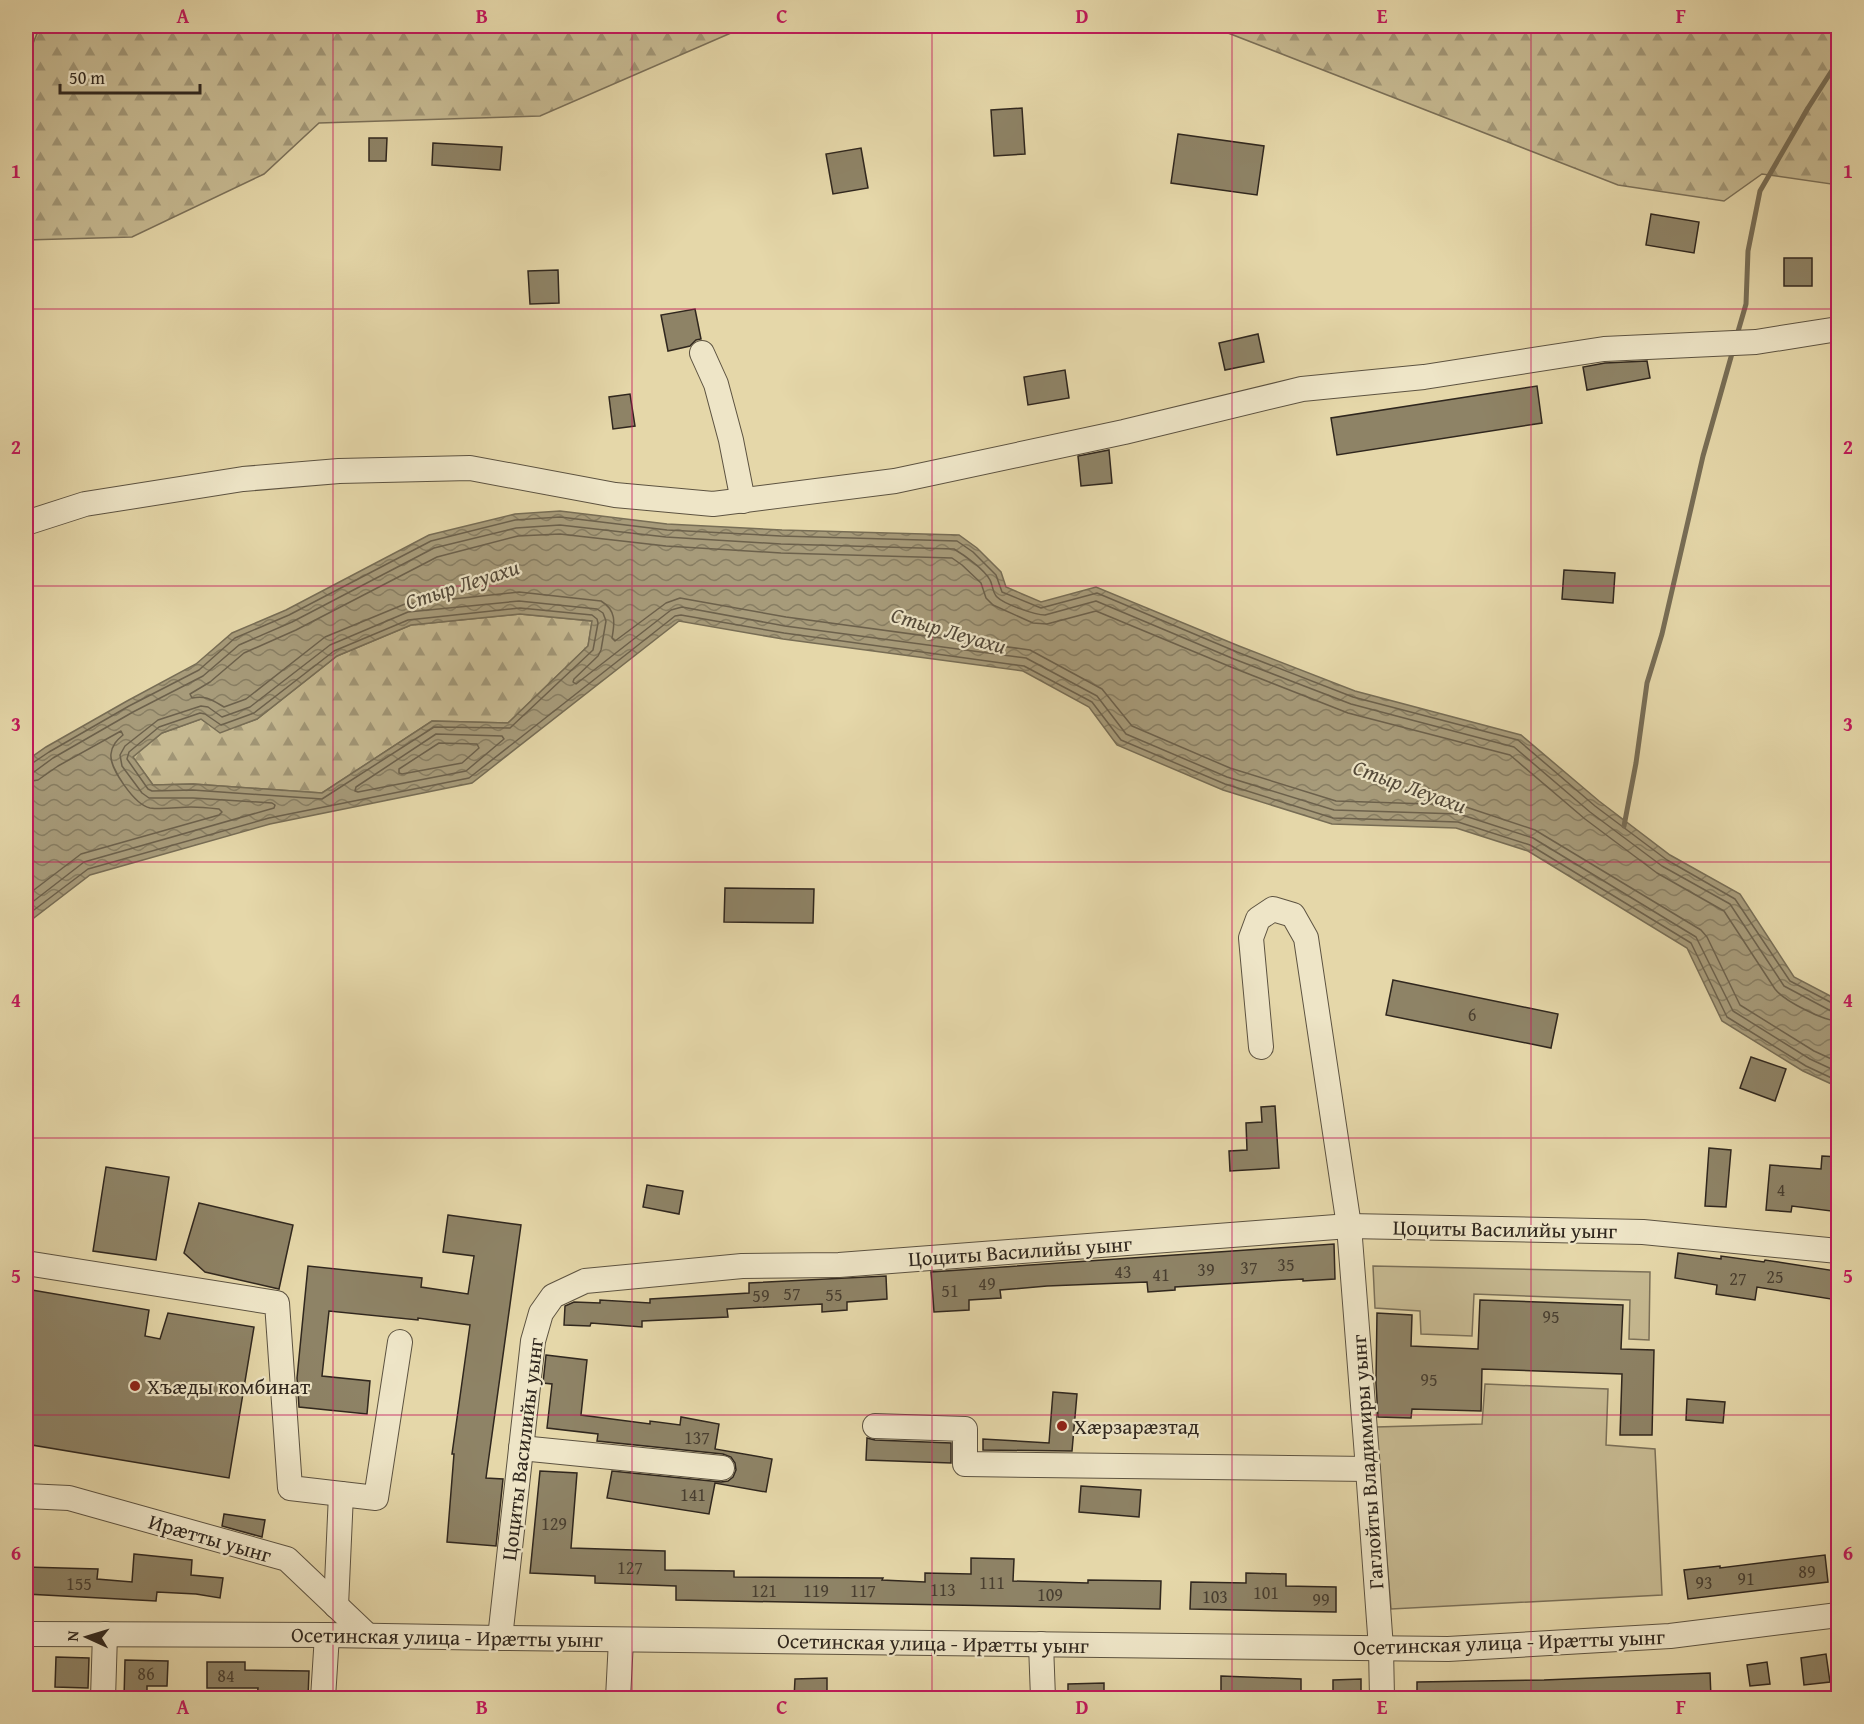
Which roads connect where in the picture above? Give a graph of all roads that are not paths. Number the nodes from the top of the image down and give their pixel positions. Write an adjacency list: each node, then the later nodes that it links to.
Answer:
1 (1839, 329): 3 (street)
2 (702, 353): 3 (street)
3 (743, 501): 4 (street)
4 (26, 523)
5 (1261, 1047): 6 (street, Гаглойты Владимиры уынг)
6 (1349, 1226): 7 (street, Цоциты Василийы уынг); 11 (street, Цоциты Василийы уынг); 13 (street, Гаглойты Владимиры уынг)
7 (1839, 1251)
8 (26, 1263): 14 (street)
9 (400, 1342): 14 (street)
10 (875, 1425): 13 (street)
11 (521, 1448): 12 (street); 22 (street, Цоциты Василийы уынг)
12 (722, 1468)
13 (1368, 1469): 25 (street, Гаглойты Владимиры уынг)
14 (341, 1494): 16 (street)
15 (26, 1496): 16 (street, Ирæтты уынг)
16 (336, 1606): 21 (street, Ирæтты уынг)
17 (1839, 1615): 25 (street, Осетинская улица - Ирæтты уынг)
18 (26, 1634): 19 (street, Осетинская улица - Ирæтты уынг)
19 (105, 1634): 20 (street, Осетинская улица - Ирæтты уынг); 26 (street)
20 (327, 1635): 21 (street, Осетинская улица - Ирæтты уынг); 27 (street)
21 (367, 1635): 22 (street, Осетинская улица - Ирæтты уынг)
22 (500, 1638): 23 (street, Осетинская улица - Ирæтты уынг)
23 (621, 1640): 24 (street, Осетинская улица - Ирæтты уынг); 28 (street)
24 (1041, 1644): 25 (street, Осетинская улица - Ирæтты уынг); 29 (street)
25 (1381, 1648): 30 (street, Гаглойты Владимиры уынг)
26 (103, 1698)
27 (324, 1698)
28 (618, 1698)
29 (1043, 1698)
30 (1382, 1698)

